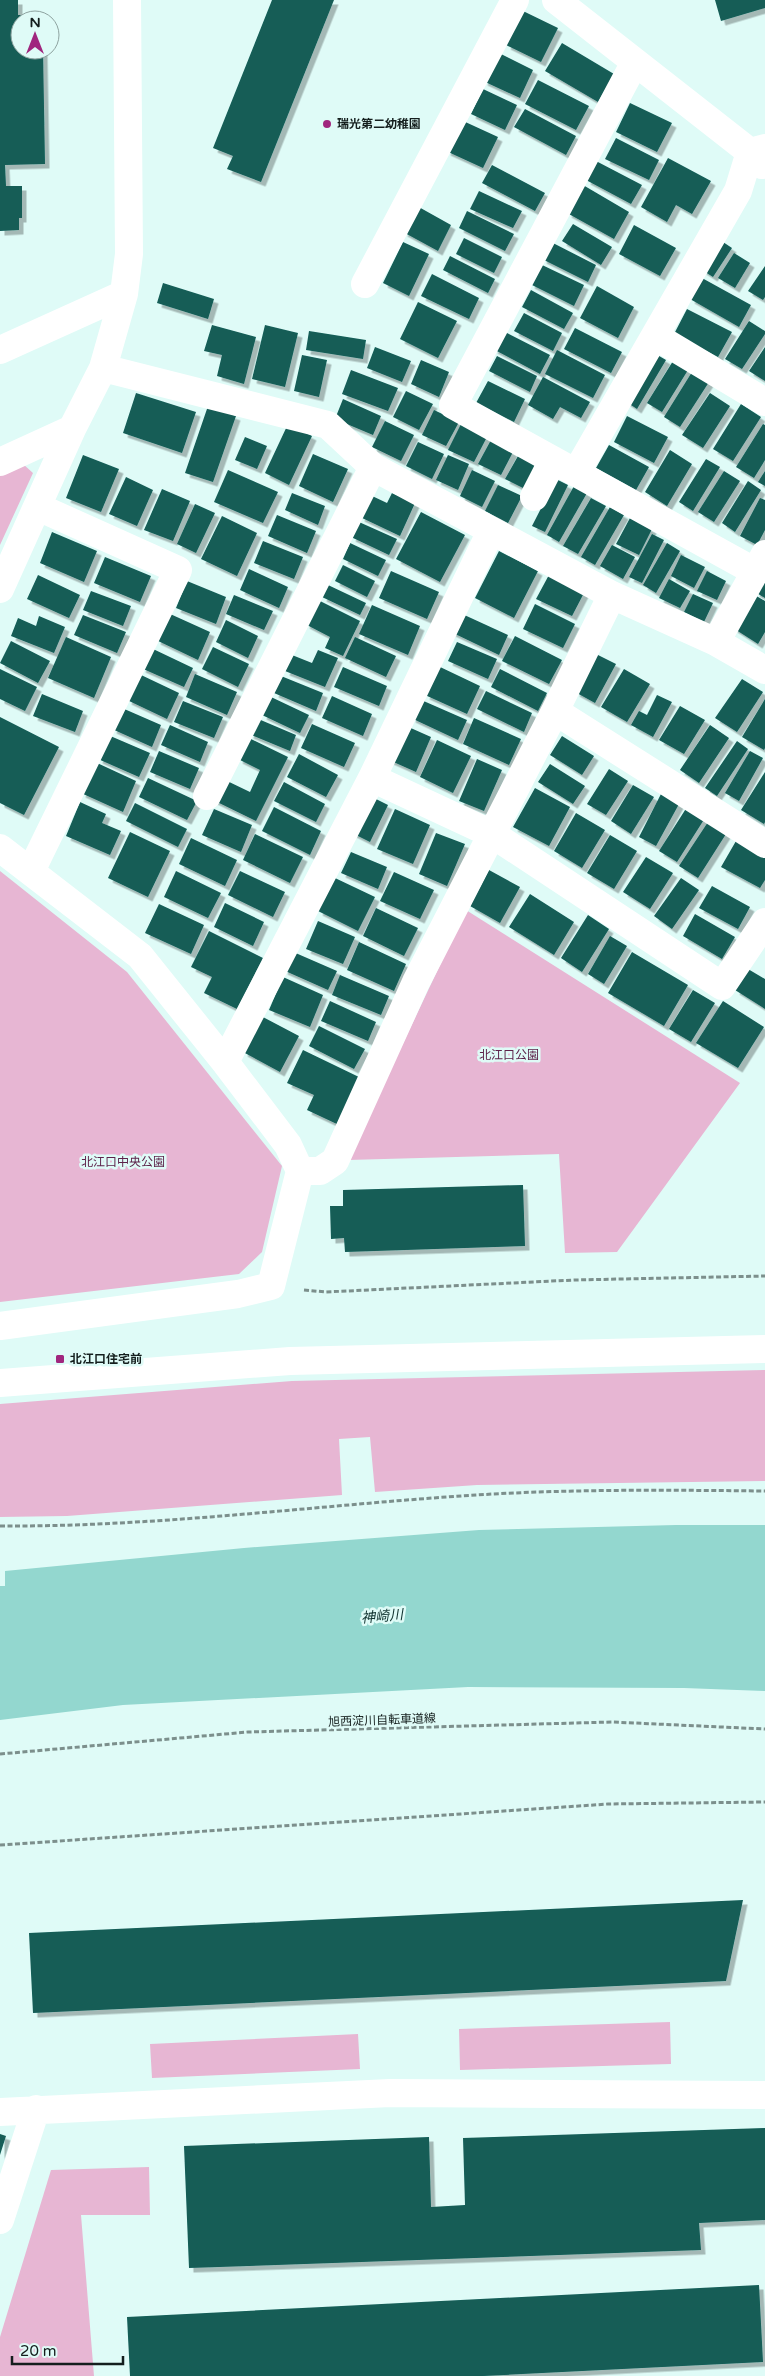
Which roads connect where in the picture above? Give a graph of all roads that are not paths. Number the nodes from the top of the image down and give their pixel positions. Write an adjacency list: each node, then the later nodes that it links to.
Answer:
1 (127, 0): 7 (street)
2 (515, 0): 6 (street)
3 (556, 0): 4 (street)
4 (636, 62): 5 (street); 13 (street)
5 (760, 156): 8 (street)
6 (364, 284)
7 (124, 294): 9 (street); 10 (street)
8 (655, 336): 11 (street); 16 (street)
9 (0, 350)
10 (103, 368): 12 (street); 15 (street)
11 (765, 402)
12 (72, 429): 14 (street); 18 (street)
13 (553, 460): 16 (street); 17 (street)
14 (0, 462)
15 (373, 467): 19 (street); 27 (street)
16 (576, 473): 20 (street)
17 (534, 497)
18 (38, 507): 21 (street); 31 (street)
19 (491, 531): 22 (street); 26 (street)
20 (759, 563): 23 (street)
21 (0, 589)
22 (612, 596): 23 (street); 25 (street)
23 (716, 642): 24 (street)
24 (765, 670)
25 (555, 711): 28 (street); 29 (street)
26 (372, 778): 28 (street); 33 (street)
27 (207, 796)
28 (492, 834): 32 (street); 34 (street)
29 (765, 844)
30 (0, 848): 31 (street)
31 (31, 871): 33 (street)
32 (765, 922)
33 (225, 1062): 34 (street)
34 (300, 1171): 35 (street)
35 (0, 1326)
36 (765, 1349): 37 (street)
37 (0, 1383)
38 (765, 2095): 39 (street)
39 (36, 2109): 40 (street); 41 (street)
40 (0, 2112)
41 (0, 2220)

